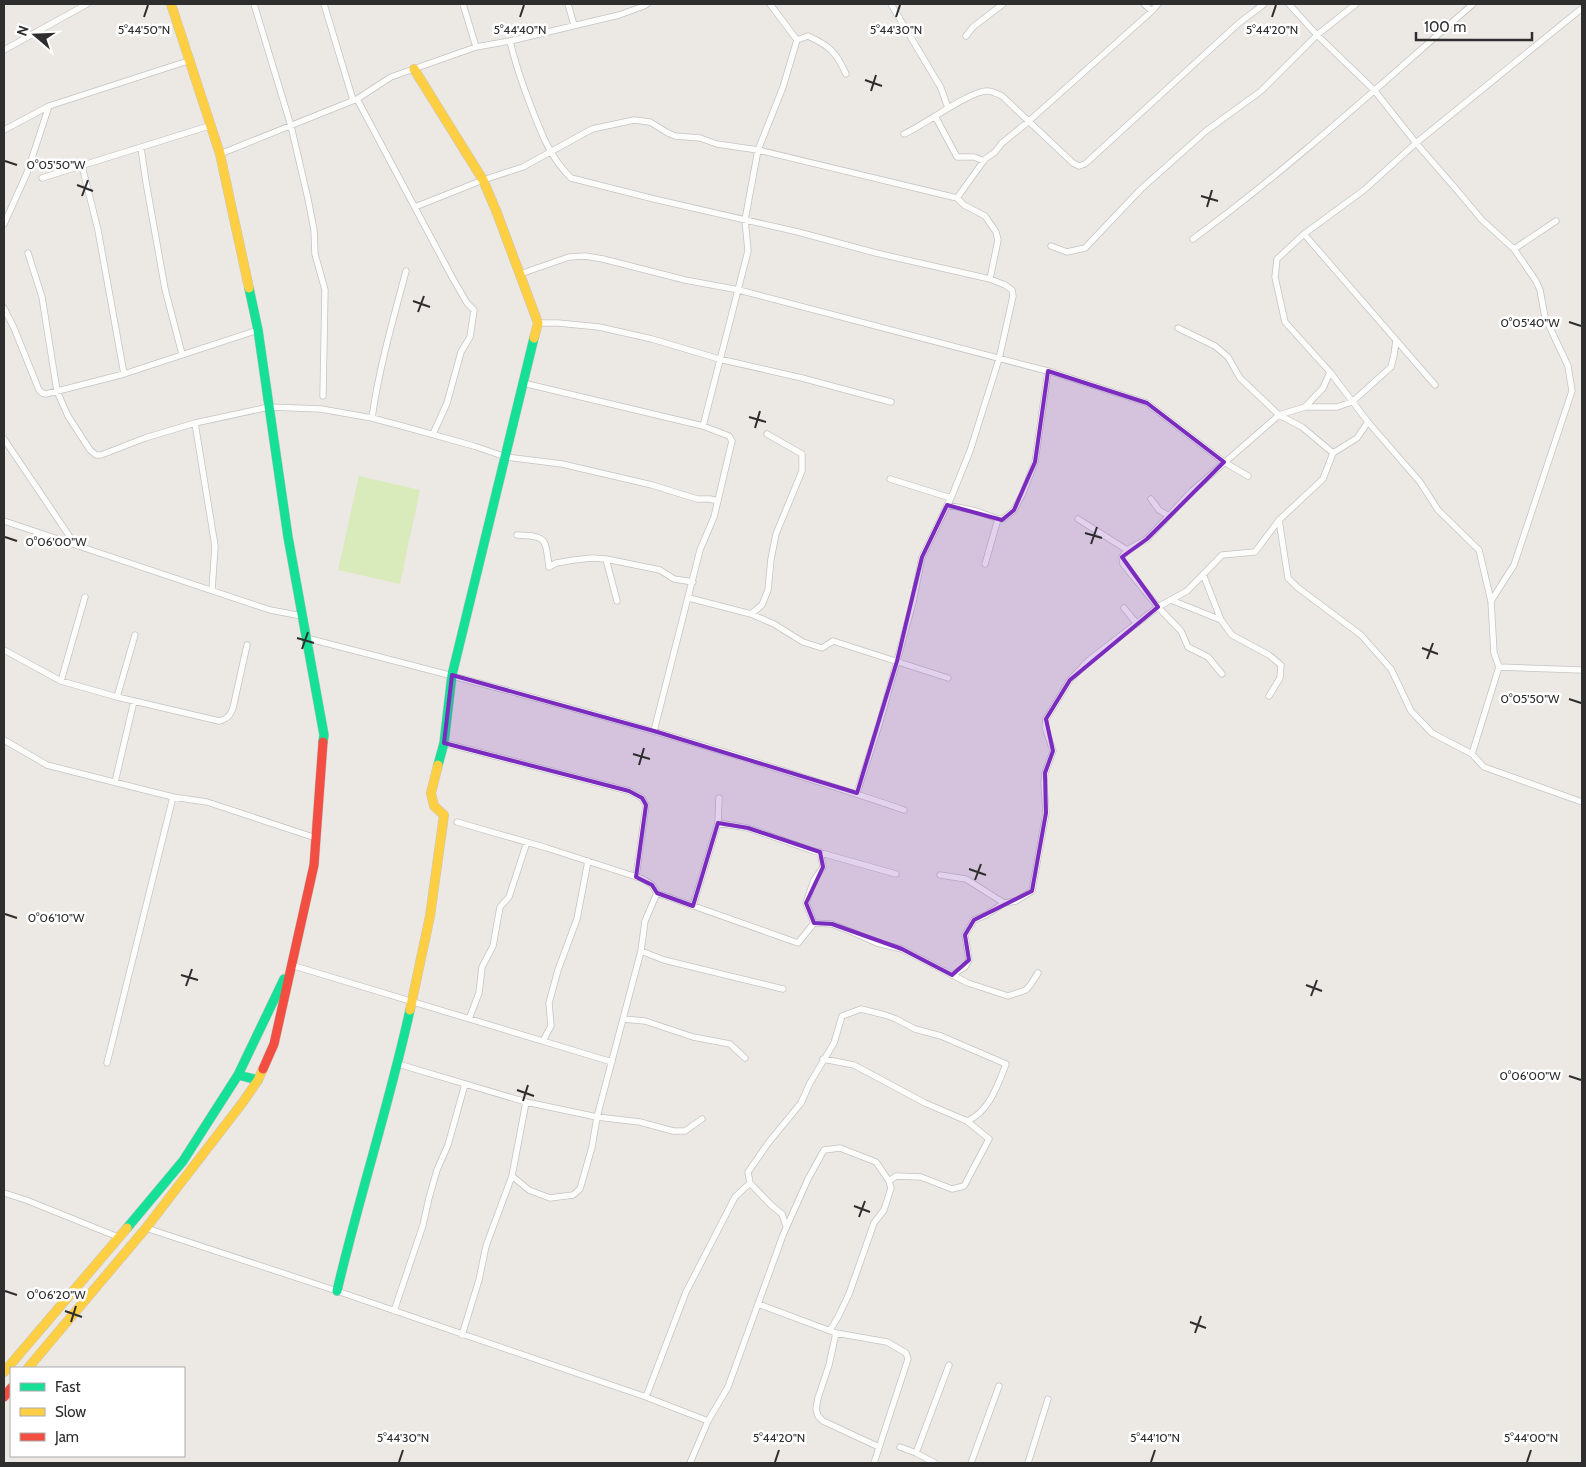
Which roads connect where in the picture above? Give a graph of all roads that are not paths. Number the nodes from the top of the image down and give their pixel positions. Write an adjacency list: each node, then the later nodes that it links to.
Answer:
1 (87, 4): 25 (street)
2 (171, 4): 26 (street)
3 (254, 4): 36 (street)
4 (324, 4): 30 (street)
5 (463, 4): 24 (street)
6 (568, 4): 19 (street)
7 (647, 4): 19 (street)
8 (770, 4): 22 (street)
9 (891, 4): 32 (street)
10 (1003, 4): 21 (street)
11 (1144, 4): 18 (street)
12 (1158, 4): 18 (street)
13 (1264, 4): 34 (street)
14 (1290, 4): 20 (street)
15 (1356, 4): 20 (street)
16 (1473, 4): 29 (street)
17 (1580, 8): 39 (street)
18 (1152, 11): 34 (street)
19 (574, 25): 23 (street)
20 (1317, 34): 29 (street); 55 (street)
21 (966, 36)
22 (797, 40): 28 (street); 41 (street)
23 (510, 41): 24 (street); 42 (street)
24 (476, 47): 27 (street)
25 (4, 50)
26 (190, 60): 31 (street); 35 (street)
27 (414, 69): 30 (street); 47 (street)
28 (846, 74)
29 (1374, 90): 39 (street); 54 (street)
30 (355, 100): 36 (street); 49 (street)
31 (49, 106): 37 (street); 52 (street)
32 (948, 108): 33 (street); 34 (street)
33 (935, 116): 38 (street); 44 (street)
34 (1029, 121): 44 (street)
35 (212, 125): 40 (street); 43 (street)
36 (292, 126): 43 (street); 76 (street)
37 (4, 130)
38 (904, 134)
39 (1416, 143): 53 (street); 56 (street)
40 (142, 148): 45 (street); 67 (street)
41 (758, 150): 42 (street); 48 (street); 50 (street)
42 (550, 153): 47 (street); 50 (street)
43 (220, 154): 65 (street)
44 (984, 161): 48 (street)
45 (82, 166): 46 (street); 72 (street)
46 (42, 178)
47 (483, 180): 49 (street); 59 (street)
48 (957, 198): 60 (street)
49 (415, 207): 86 (street)
50 (745, 220): 60 (street); 61 (street)
51 (1556, 221): 56 (street)
52 (4, 224)
53 (1304, 234): 66 (street); 71 (street)
54 (1193, 239)
55 (1052, 246)
56 (1514, 249): 115 (street)
57 (28, 252): 75 (street)
58 (406, 271): 82 (street)
59 (520, 274): 61 (street); 63 (street)
60 (990, 279): 69 (street)
61 (739, 290): 68 (street); 69 (street)
62 (4, 308): 75 (street)
63 (538, 323): 68 (street); 73 (street)
64 (1178, 328): 81 (street)
65 (258, 330): 67 (street); 79 (street)
66 (1396, 340): 74 (street); 78 (street)
67 (182, 354): 72 (street)
68 (719, 359): 77 (street); 85 (street)
69 (999, 359): 70 (street); 94 (street)
70 (1048, 371): 91 (street); 100 (street)
71 (1330, 372): 78 (street); 80 (street)
72 (124, 374): 75 (street)
73 (523, 383): 85 (street); 90 (street)
74 (1435, 385)
75 (57, 391): 84 (street)
76 (323, 396)
77 (891, 402)
78 (1352, 402): 80 (street); 83 (street)
79 (269, 406): 82 (street); 84 (street); 119 (street)
80 (1305, 408): 81 (street)
81 (1279, 415): 89 (street); 91 (street)
82 (372, 418): 86 (street)
83 (1368, 422): 89 (street); 115 (street)
84 (195, 423): 110 (street)
85 (703, 426): 96 (street)
86 (433, 434): 90 (street)
87 (767, 434): 118 (street)
88 (4, 439): 104 (street)
89 (1333, 453): 101 (street)
90 (506, 457): 96 (street); 130 (street)
91 (1224, 462): 92 (street); 98 (street)
92 (1248, 476)
93 (890, 479): 94 (street)
94 (951, 498): 97 (street)
95 (1151, 498): 98 (street)
96 (718, 501): 109 (street)
97 (948, 505): 100 (street); 126 (street)
98 (1169, 516): 105 (street)
99 (1078, 518): 105 (street)
100 (998, 519): 107 (street)
101 (1279, 520): 108 (street); 139 (street)
102 (4, 521): 104 (street)
103 (517, 535): 106 (street)
104 (74, 544): 110 (street)
105 (1127, 550): 116 (street)
106 (606, 560): 109 (street); 114 (street)
107 (984, 564)
108 (1202, 574): 113 (street); 120 (street)
109 (693, 582): 112 (street)
110 (212, 590): 119 (street)
111 (85, 597): 132 (street)
112 (689, 598): 118 (street); 136 (street)
113 (1171, 600): 116 (street); 120 (street)
114 (617, 601)
115 (1491, 601): 127 (street)
116 (1158, 607): 121 (street); 129 (street)
117 (1124, 608): 121 (street)
118 (751, 614): 126 (street)
119 (302, 616): 123 (street)
120 (1222, 620): 133 (street)
121 (1136, 624): 156 (street)
122 (135, 635): 134 (street)
123 (306, 638): 130 (street); 148 (street)
124 (246, 645): 135 (street)
125 (4, 650): 132 (street)
126 (897, 661): 131 (street); 141 (street)
127 (1498, 667): 128 (street); 139 (street)
128 (1582, 670)
129 (1222, 674)
130 (452, 675): 136 (street); 138 (street)
131 (948, 678)
132 (61, 681): 134 (street)
133 (1269, 696)
134 (117, 697): 135 (street)
135 (134, 702): 140 (street)
136 (654, 730): 141 (street)
137 (4, 740): 140 (street)
138 (444, 743): 154 (street); 164 (street)
139 (1472, 754): 144 (street)
140 (115, 782): 142 (street)
141 (857, 793): 145 (street)
142 (173, 797): 148 (street); 171 (street)
143 (719, 798): 147 (street)
144 (1582, 802)
145 (904, 810)
146 (457, 822): 149 (street)
147 (718, 823): 150 (street); 157 (street)
148 (316, 838): 160 (street)
149 (528, 842): 151 (street); 165 (street)
150 (820, 852): 152 (street); 158 (street)
151 (588, 861): 154 (street); 167 (street)
152 (896, 874)
153 (940, 875): 156 (street)
154 (636, 877): 155 (street)
155 (657, 893): 157 (street); 159 (street)
156 (1004, 903): 162 (street)
157 (692, 906): 158 (street)
158 (814, 923): 162 (street)
159 (641, 952): 163 (street); 166 (street)
160 (291, 965): 164 (street); 173 (street); 174 (street)
161 (1038, 973): 162 (street)
162 (952, 975)
163 (783, 989)
164 (411, 1001): 165 (street); 172 (street)
165 (470, 1019): 167 (street)
166 (623, 1019): 168 (street); 170 (street)
167 (543, 1041): 170 (street)
168 (745, 1058)
169 (823, 1059): 179 (street); 179 (street); 182 (street)
170 (612, 1062): 177 (street)
171 (108, 1063)
172 (398, 1064): 175 (street); 187 (street)
173 (238, 1075): 174 (street); 186 (street)
174 (258, 1080): 185 (street)
175 (465, 1084): 176 (street); 189 (street)
176 (526, 1102): 177 (street); 180 (street)
177 (597, 1117): 178 (street); 180 (street)
178 (702, 1119)
179 (966, 1121): 181 (street)
180 (512, 1176): 191 (street)
181 (889, 1181): 184 (street); 190 (street)
182 (750, 1183): 184 (street); 196 (street)
183 (4, 1194): 186 (street)
184 (786, 1226): 188 (street)
185 (146, 1228): 187 (street); 193 (street)
186 (118, 1238): 194 (street)
187 (337, 1291): 189 (street)
188 (758, 1304): 190 (street); 198 (street)
189 (394, 1311): 191 (street)
190 (833, 1332): 199 (street); 199 (street)
191 (462, 1335): 196 (street)
192 (949, 1365): 201 (street)
193 (29, 1367)
194 (4, 1372)
195 (999, 1386): 206 (street)
196 (646, 1397): 198 (street)
197 (1048, 1399): 202 (street)
198 (708, 1421): 203 (street)
199 (879, 1447): 204 (street)
200 (900, 1447): 201 (street)
201 (916, 1453): 205 (street)
202 (1029, 1461): 207 (street)
203 (690, 1463)
204 (874, 1463)
205 (935, 1463)
206 (971, 1463)
207 (1036, 1463)

